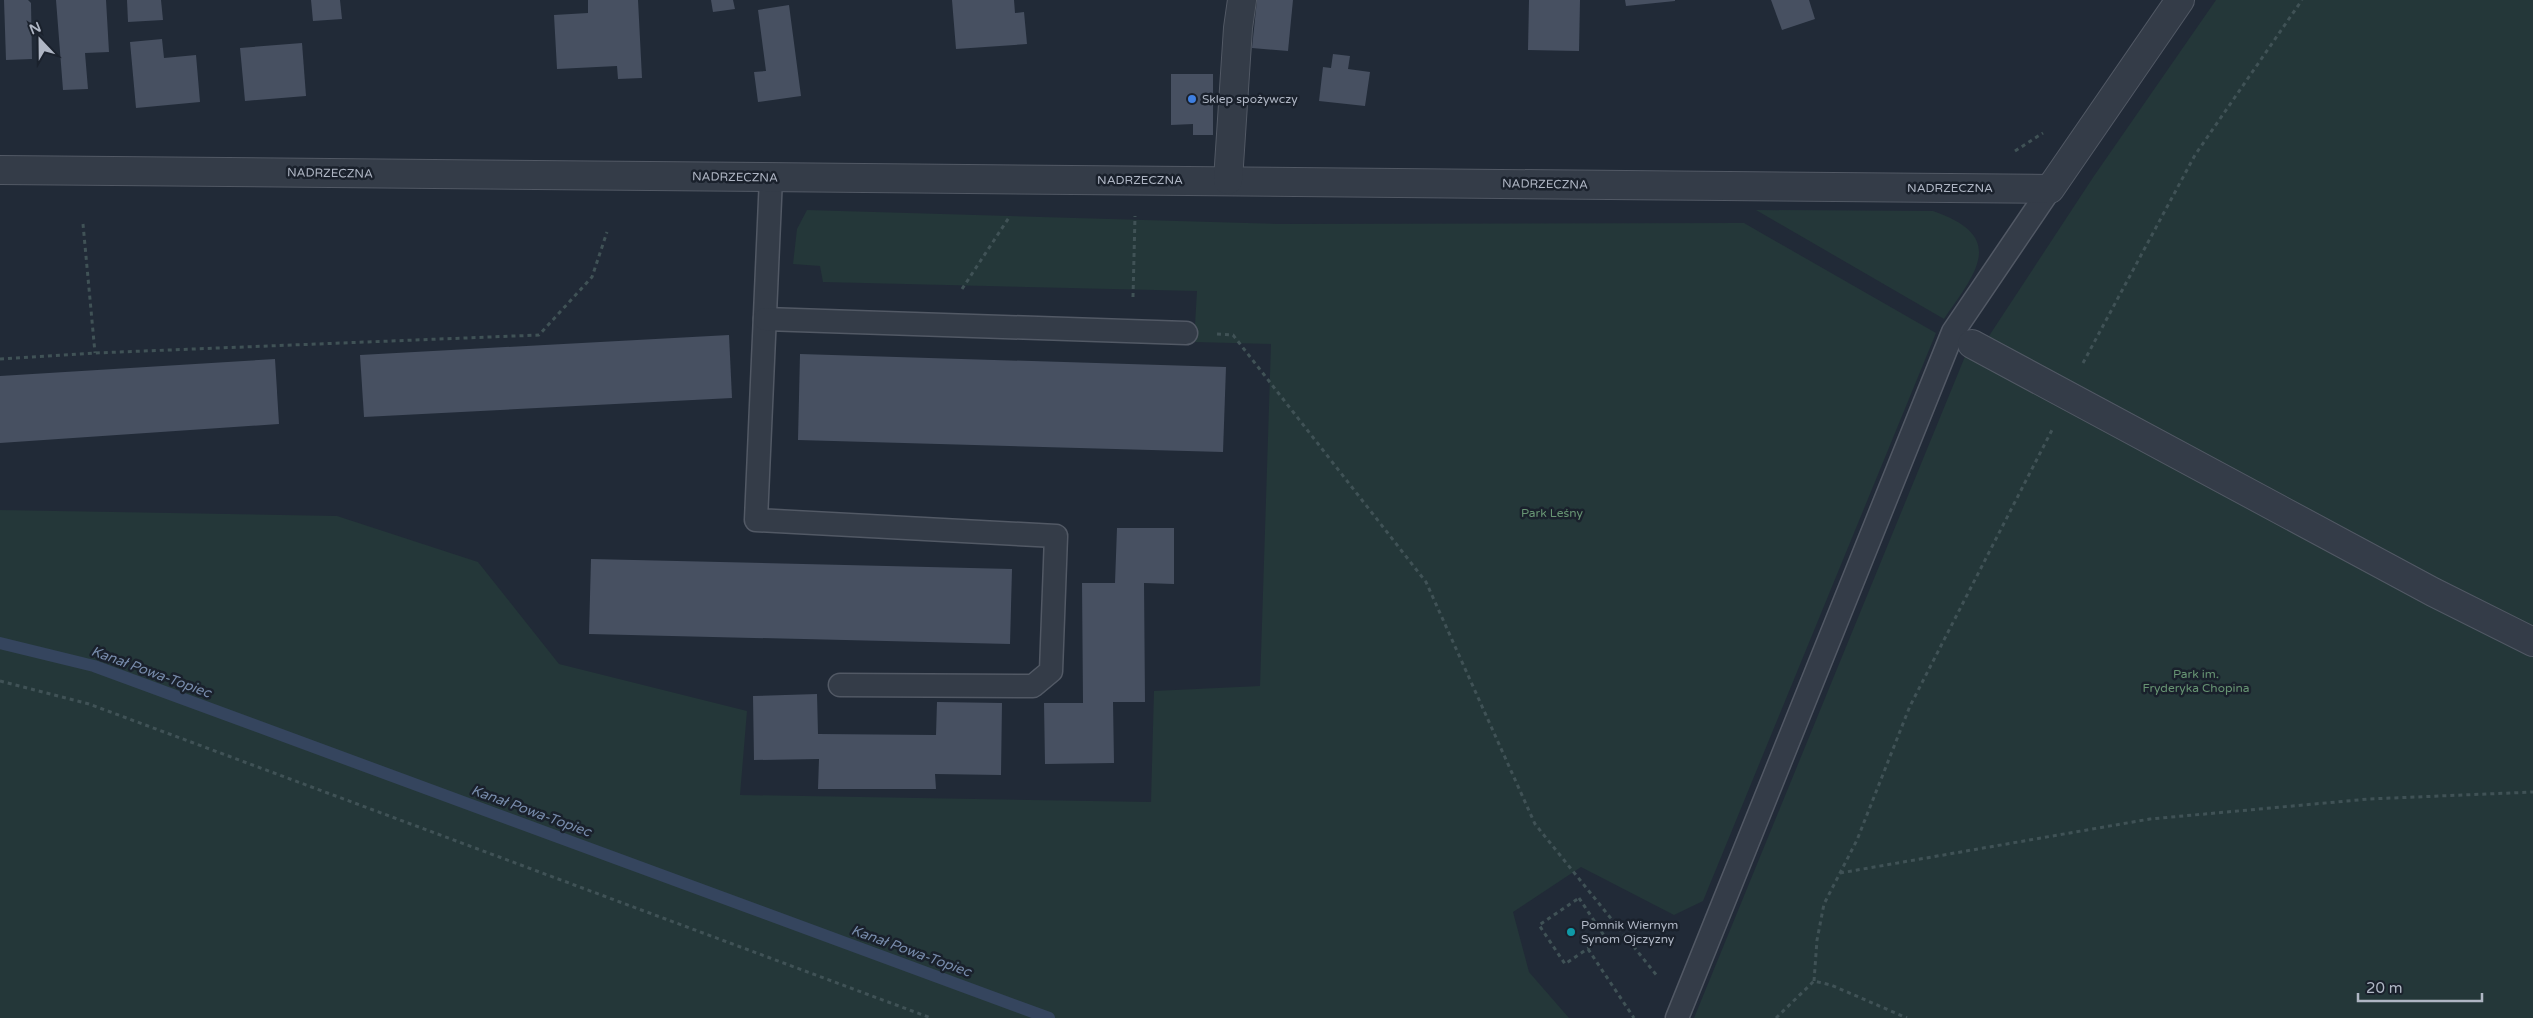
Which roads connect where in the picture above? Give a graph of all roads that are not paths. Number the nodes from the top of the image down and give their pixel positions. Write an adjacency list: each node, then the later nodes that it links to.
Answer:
1 (1242, 0): 5 (street)
2 (2180, 0): 6 (street)
3 (0, 170): 4 (street, NADRZECZNA)
4 (771, 177): 5 (street, NADRZECZNA); 7 (lane)
5 (1228, 180): 6 (street, NADRZECZNA)
6 (2050, 188): 12 (lane)
7 (765, 318): 8 (lane); 11 (lane)
8 (1186, 333)
9 (1972, 344): 10 (street)
10 (2533, 642)
11 (840, 685)
12 (1680, 1012)

